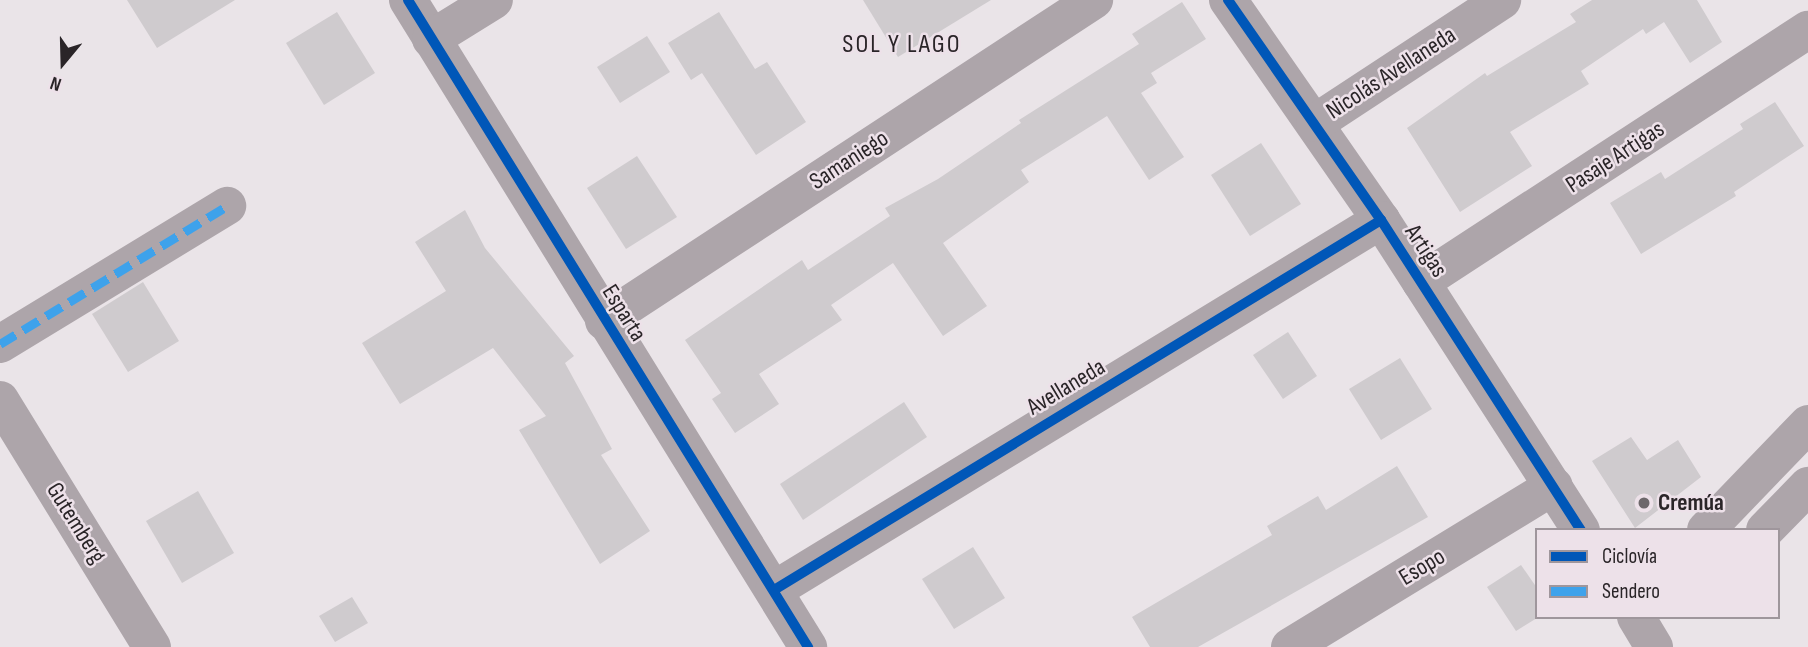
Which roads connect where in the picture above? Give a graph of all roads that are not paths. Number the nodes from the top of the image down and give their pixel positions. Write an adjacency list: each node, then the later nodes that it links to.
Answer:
1 (408, 0): 7 (street, Esparta)
2 (494, 0): 7 (street)
3 (1094, 0): 12 (street, Samaniego)
4 (1228, 0): 8 (street, Artigas)
5 (1502, 0): 8 (street, Nicolás Avellaneda)
6 (1808, 30): 11 (street, Pasaje Artigas)
7 (431, 39): 12 (street, Esparta)
8 (1315, 123): 10 (street, Artigas)
9 (227, 206): 13 (street)
10 (1381, 220): 11 (street, Artigas); 21 (street, Avellaneda)
11 (1421, 282): 16 (street, Artigas)
12 (604, 321): 21 (street, Esparta)
13 (0, 344)
14 (0, 400): 22 (street, Gutemberg)
15 (1808, 424): 19 (street)
16 (1554, 486): 18 (street, Artigas); 24 (street, Esopo)
17 (1808, 486): 20 (street)
18 (1580, 528)
19 (1708, 528)
20 (1767, 528)
21 (774, 590): 23 (street, Esparta)
22 (152, 647)
23 (808, 647)
24 (1290, 647)

